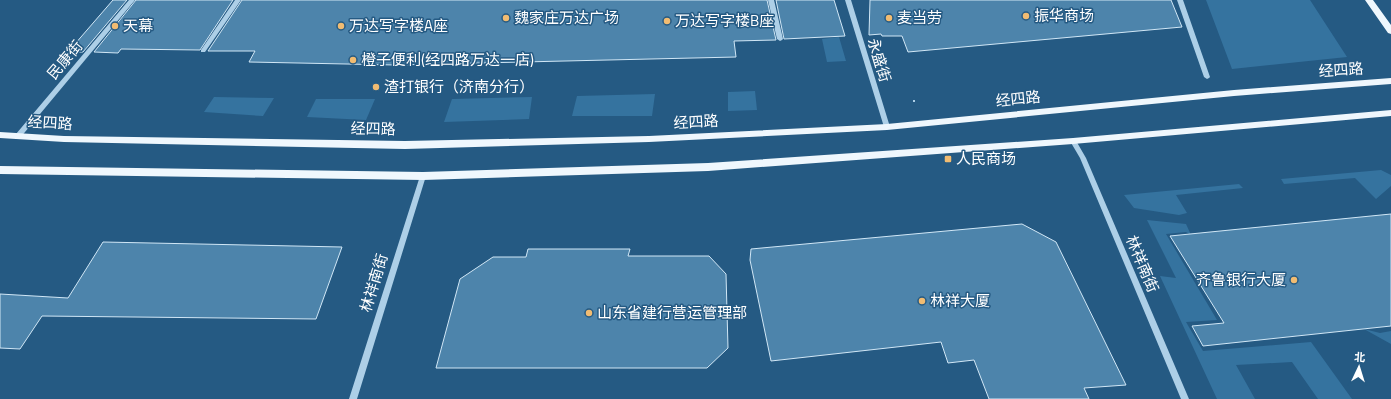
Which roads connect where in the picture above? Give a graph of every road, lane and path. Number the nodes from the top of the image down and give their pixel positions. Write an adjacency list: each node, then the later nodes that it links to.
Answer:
1 (132, 0): 15 (street, 民康街)
2 (238, 0): 9 (street)
3 (772, 0): 8 (street)
4 (848, 0): 13 (street, 永盛街)
5 (1180, 0): 10 (street)
6 (1370, 0): 7 (main road)
7 (1391, 31)
8 (780, 39)
9 (203, 51)
10 (1207, 77)
11 (1391, 81): 13 (main road, 经四路)
12 (1391, 113): 16 (main road)
13 (887, 127): 15 (main road, 经四路)
14 (0, 135): 15 (main road, 经四路)
15 (18, 136)
16 (1074, 141): 18 (main road); 20 (street, 林祥南街)
17 (0, 170): 18 (main road)
18 (423, 176): 19 (street, 林祥南街)
19 (353, 399)
20 (1185, 399)

